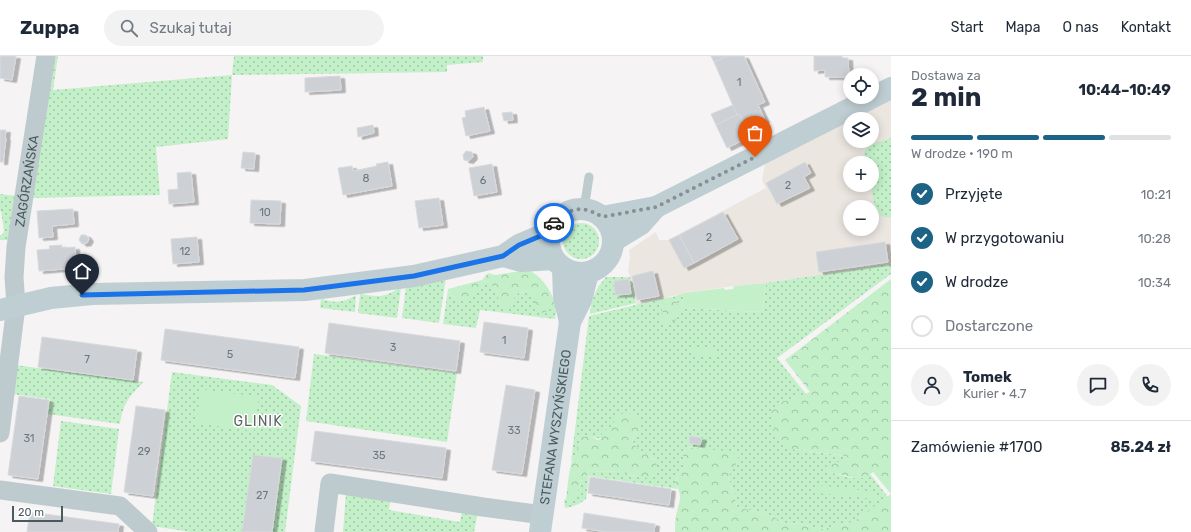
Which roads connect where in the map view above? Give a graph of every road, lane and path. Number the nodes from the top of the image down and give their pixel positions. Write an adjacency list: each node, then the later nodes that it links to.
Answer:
1 (46, 56): 11 (street, ZAGÓRZAŃSKA)
2 (891, 88): 4 (street)
3 (589, 177): 5 (lane)
4 (656, 207): 5 (street); 7 (street)
5 (593, 213): 6 (street); 7 (street)
6 (550, 232): 8 (street); 9 (street)
7 (613, 241): 10 (street)
8 (503, 256): 9 (street); 11 (street)
9 (559, 263): 10 (street); 12 (street, STEFANA WYSZYŃSKIEGO)
10 (588, 272): 12 (street, STEFANA WYSZYŃSKIEGO)
11 (8, 308): 13 (street, ZAGÓRZAŃSKA)
12 (570, 322): 15 (street, STEFANA WYSZYŃSKIEGO)
13 (0, 433)
14 (0, 490): 16 (street)
15 (542, 523): 17 (street)
16 (148, 532)
17 (324, 532)

